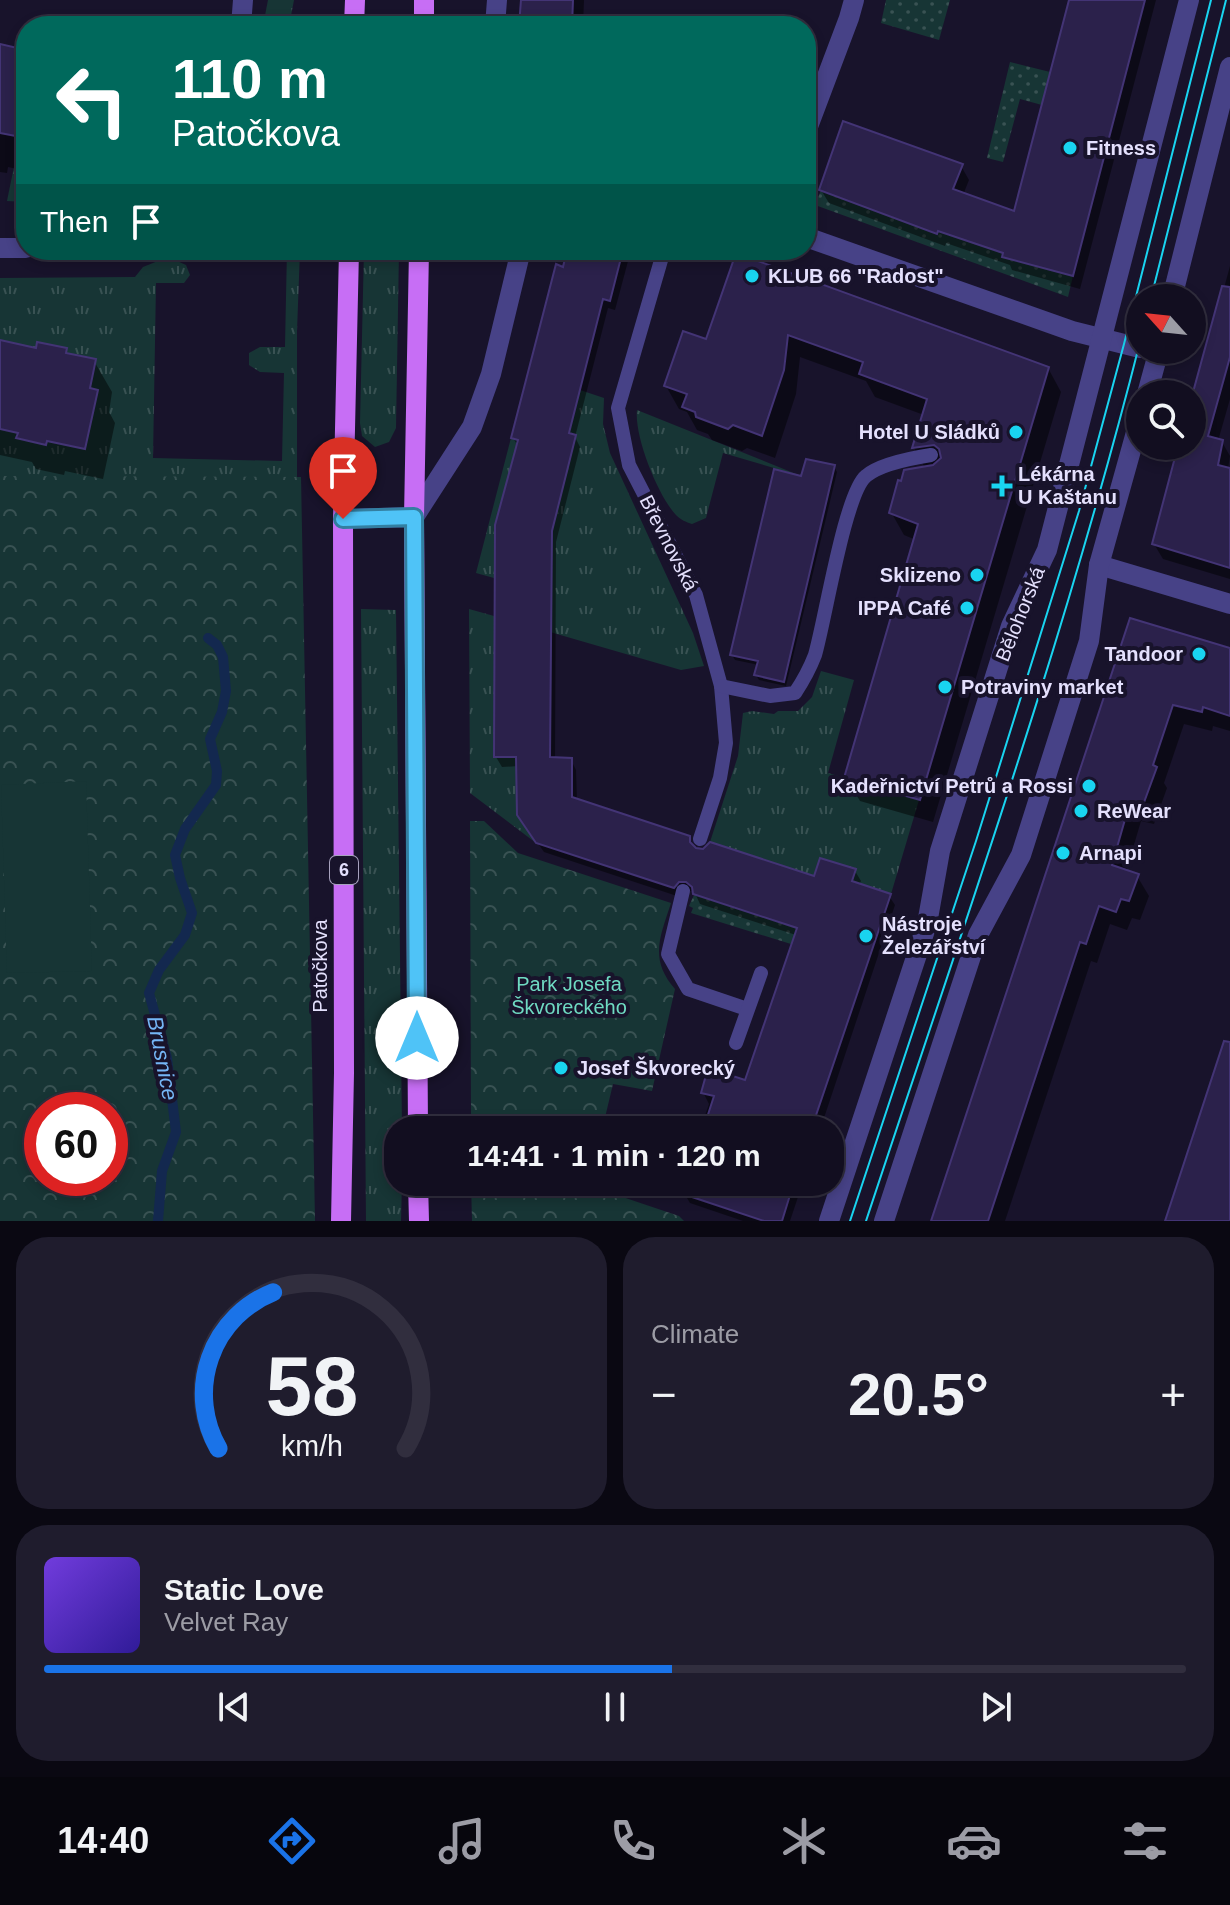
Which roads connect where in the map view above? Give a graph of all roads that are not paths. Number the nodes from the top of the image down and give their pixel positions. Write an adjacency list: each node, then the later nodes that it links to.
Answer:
1 (854, 0): 4 (street)
2 (1189, 0): 11 (street, Bělohorská)
3 (1230, 67): 10 (street)
4 (816, 105)
5 (816, 241): 11 (street)
6 (349, 260): 16 (main road, Patočkova / 6)
7 (419, 260): 15 (main road)
8 (519, 260): 15 (street)
9 (661, 260): 19 (lane, Břevnovská)
10 (1176, 284)
11 (1102, 339): 12 (street); 29 (street, Bělohorská)
12 (1126, 344)
13 (931, 455): 19 (lane)
14 (1128, 460): 17 (street)
15 (414, 517): 16 (street); 25 (main road)
16 (343, 519): 27 (main road, Patočkova / 6)
17 (1099, 565): 18 (street); 30 (street)
18 (1230, 604)
19 (721, 686): 20 (lane, Břevnovská)
20 (700, 839)
21 (683, 891): 23 (lane)
22 (761, 973): 23 (lane)
23 (747, 1009): 24 (lane)
24 (736, 1043)
25 (418, 1116)
26 (418, 1196): 28 (main road)
27 (341, 1221)
28 (419, 1221)
29 (829, 1221)
30 (884, 1221)

